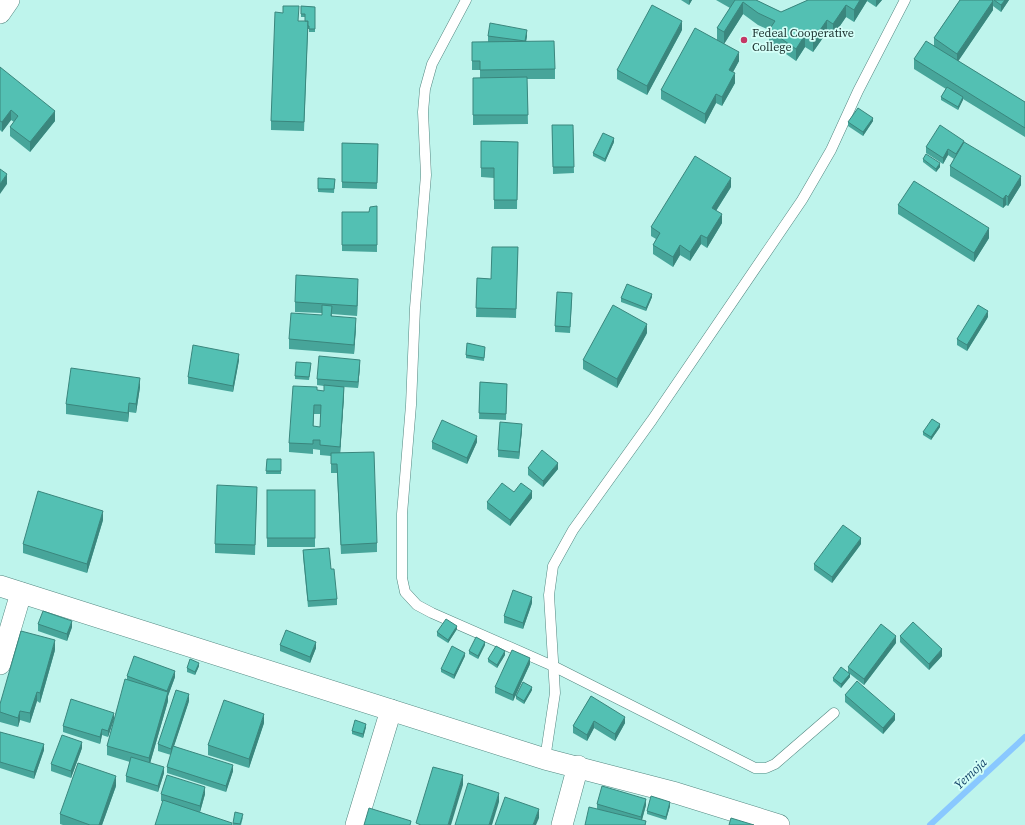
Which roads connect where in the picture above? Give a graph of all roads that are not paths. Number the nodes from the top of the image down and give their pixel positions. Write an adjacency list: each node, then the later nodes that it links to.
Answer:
1 (9, 0): 4 (street)
2 (466, 0): 8 (lane)
3 (905, 0): 8 (lane)
4 (0, 13)
5 (0, 586): 6 (street)
6 (21, 593): 7 (street); 9 (street)
7 (0, 664)
8 (553, 666): 10 (lane); 11 (lane)
9 (391, 710): 11 (street); 13 (street)
10 (834, 713)
11 (545, 759): 12 (street)
12 (578, 766): 14 (street); 15 (street)
13 (356, 825)
14 (562, 825)
15 (779, 825)

